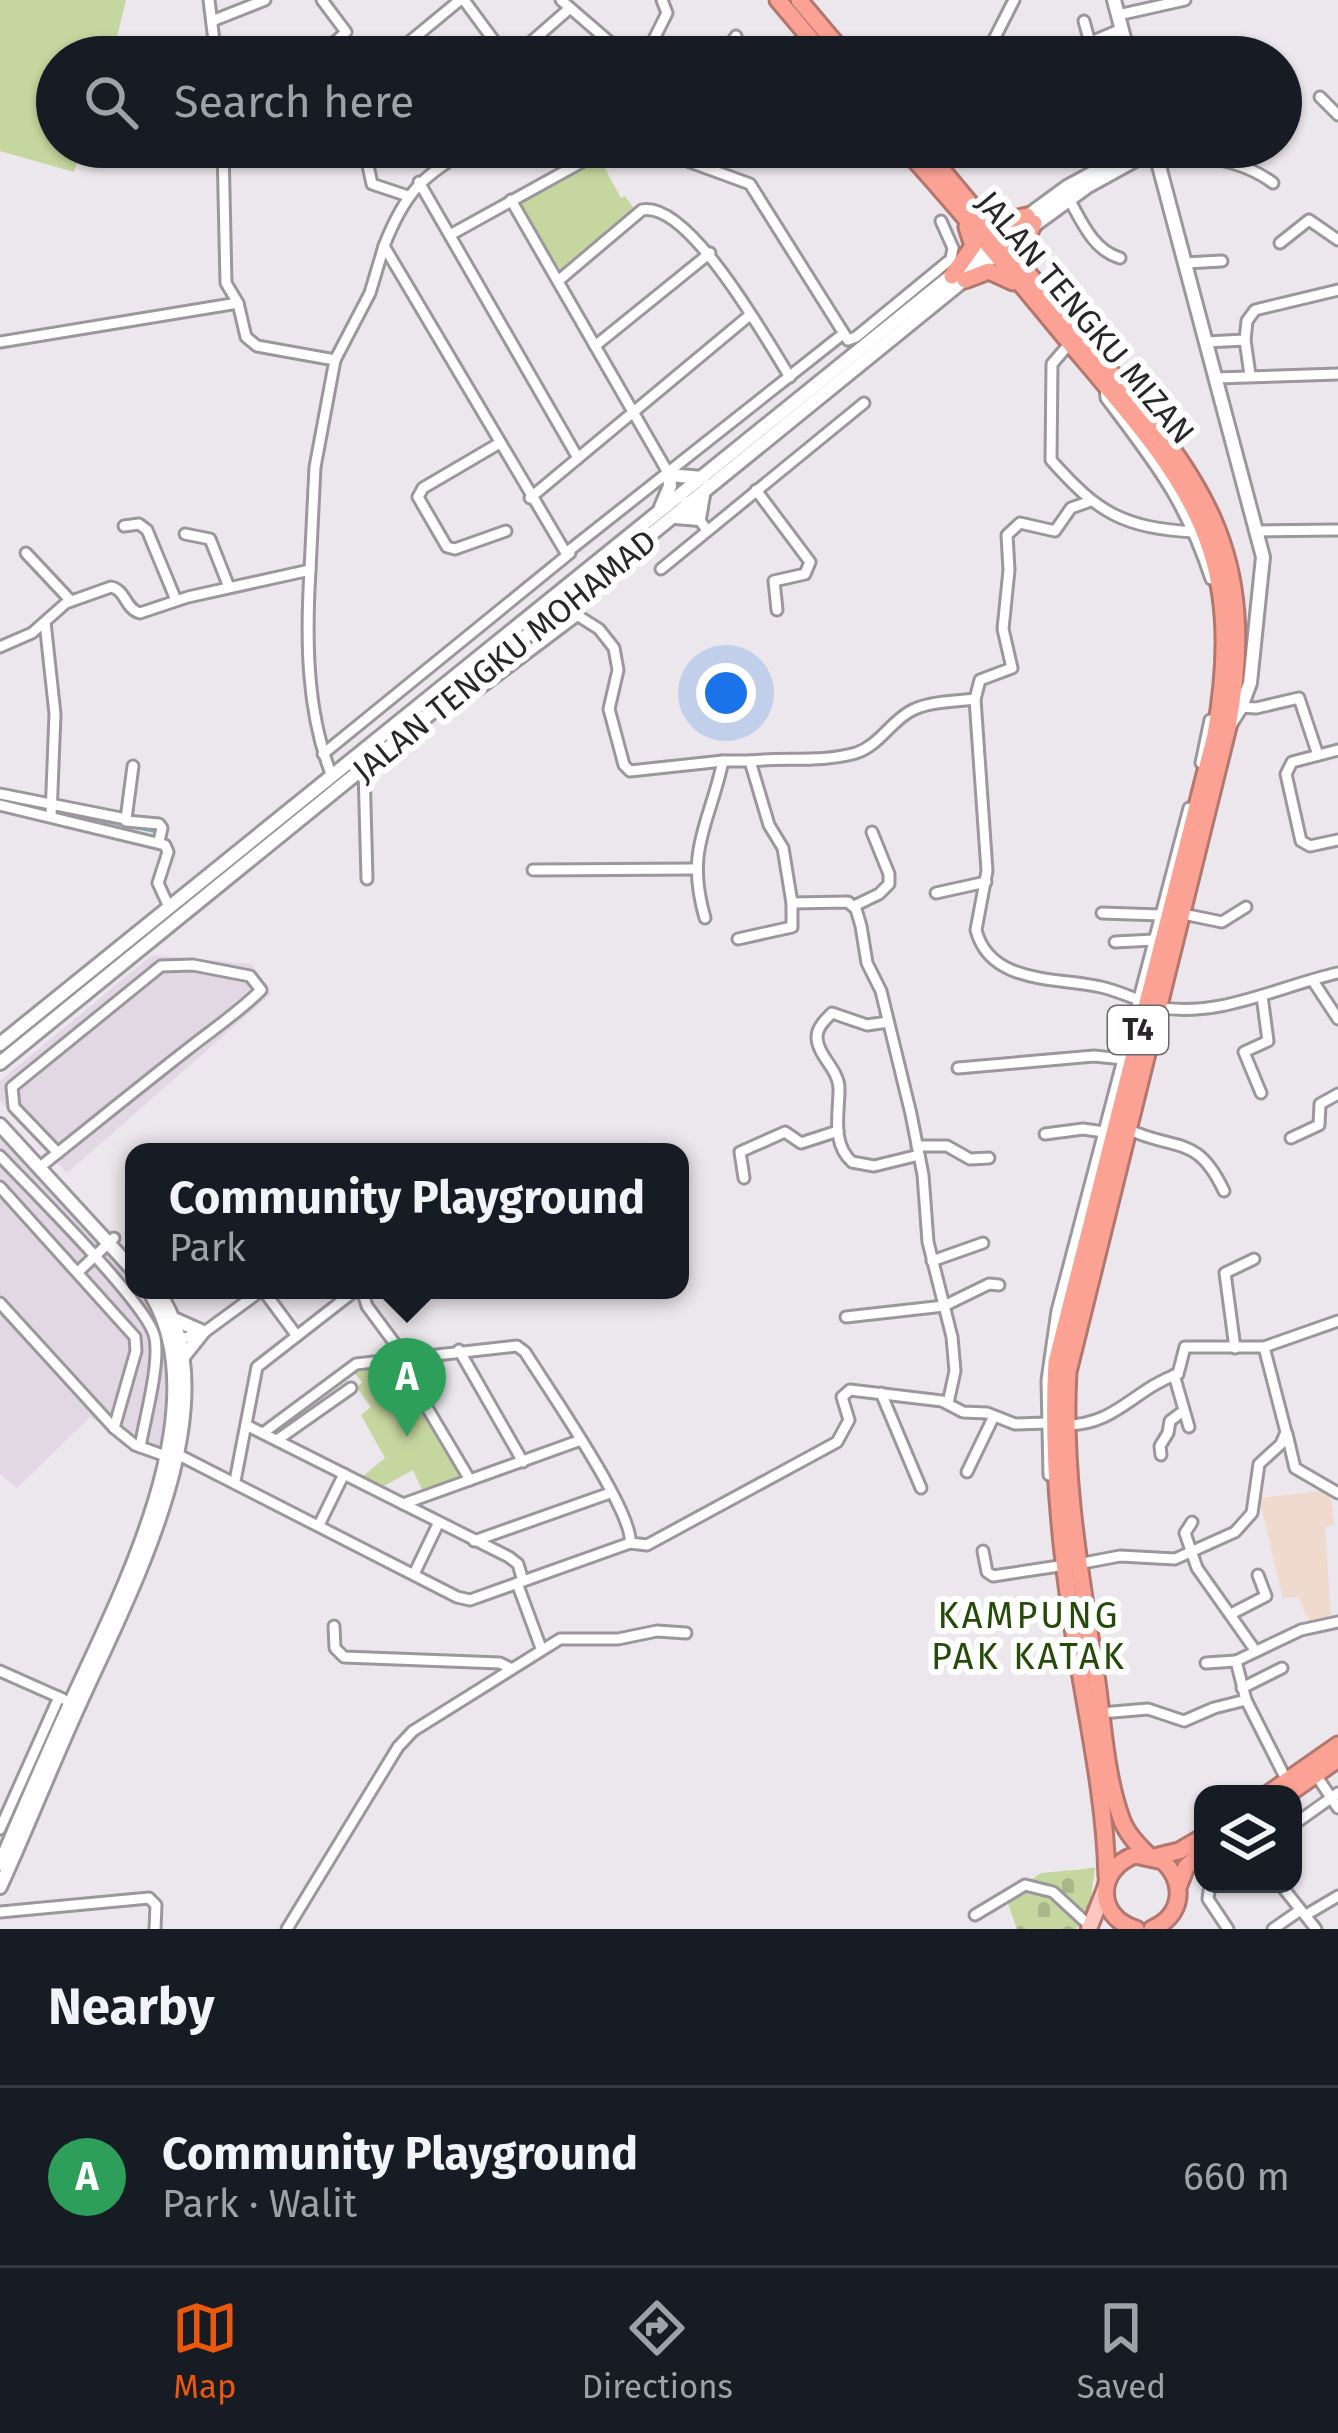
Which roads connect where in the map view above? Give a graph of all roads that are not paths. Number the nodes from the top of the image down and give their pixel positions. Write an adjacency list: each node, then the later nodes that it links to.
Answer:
1 (209, 0): 12 (street)
2 (265, 0): 12 (street)
3 (322, 0): 15 (street)
4 (462, 0): 16 (street); 17 (street)
5 (662, 0): 20 (street)
6 (778, 0): 21 (highway)
7 (799, 0): 22 (highway)
8 (1014, 0): 23 (street)
9 (1185, 0): 11 (street)
10 (566, 4): 18 (street); 19 (street)
11 (1118, 15)
12 (212, 21): 14 (street)
13 (1084, 21): 24 (street)
14 (213, 36)
15 (342, 36)
16 (417, 36)
17 (489, 36)
18 (532, 36)
19 (603, 36)
20 (656, 36)
21 (808, 36)
22 (829, 36)
23 (996, 36)
24 (1089, 36)
25 (1321, 97): 26 (street)
26 (1338, 115)
27 (223, 168): 59 (street)
28 (371, 168): 40 (street)
29 (440, 168): 38 (street)
30 (570, 168): 43 (street)
31 (715, 168): 61 (street)
32 (925, 168): 41 (highway, JALAN TENGKU MIZAN / T4)
33 (936, 168): 41 (highway, JALAN TENGKU MIZAN / T4)
34 (1103, 168): 44 (main road)
35 (1117, 168): 42 (main road)
36 (1246, 168): 39 (street)
37 (1160, 170): 54 (main road)
38 (418, 182): 40 (street); 46 (street)
39 (1274, 183)
40 (408, 196): 50 (street)
41 (957, 198): 44 (highway); 49 (highway, JALAN TENGKU MIZAN / T4); 55 (highway)
42 (1069, 199): 44 (main road); 52 (street)
43 (511, 200): 46 (street); 56 (street)
44 (1030, 219): 49 (main road, JALAN TENGKU MOHAMAD); 57 (highway)
45 (941, 221): 61 (street)
46 (450, 235): 76 (street)
47 (1338, 240): 48 (street)
48 (1280, 243)
49 (998, 245): 55 (main road, JALAN TENGKU MOHAMAD); 57 (highway, JALAN TENGKU MIZAN / T4)
50 (384, 246): 67 (street); 75 (street)
51 (710, 253): 56 (street); 60 (street); 66 (street)
52 (1120, 258)
53 (1222, 261): 54 (street)
54 (1185, 262): 64 (main road)
55 (958, 278): 57 (highway); 78 (main road, JALAN TENGKU MOHAMAD); 80 (main road, JALAN TENGKU MOHAMAD)
56 (558, 281): 66 (street)
57 (1034, 290): 65 (highway, JALAN TENGKU MIZAN / T4); 107 (highway, JALAN TENGKU MIZAN / T4)
58 (1338, 290): 62 (street)
59 (238, 303): 63 (street); 67 (street)
60 (750, 315): 70 (street); 74 (street)
61 (843, 334): 70 (street)
62 (1245, 340): 64 (street); 69 (street)
63 (0, 342)
64 (1206, 342): 71 (main road)
65 (1070, 343): 72 (highway, JALAN TENGKU MIZAN / T4); 83 (street)
66 (595, 346): 74 (street)
67 (335, 359): 96 (street)
68 (1338, 374): 69 (street)
69 (1250, 375): 71 (street)
70 (790, 377): 77 (street)
71 (1216, 379): 90 (main road)
72 (1105, 384): 91 (street); 204 (highway, JALAN TENGKU MIZAN / T4)
73 (864, 403): 79 (street)
74 (634, 412): 76 (street); 77 (street)
75 (499, 444): 81 (street); 89 (street)
76 (578, 458): 81 (street)
77 (669, 475): 78 (main road); 82 (street); 84 (main road); 94 (street)
78 (702, 478): 82 (main road, JALAN TENGKU MOHAMAD)
79 (756, 490): 86 (street); 101 (street)
80 (704, 494): 82 (main road, JALAN TENGKU MOHAMAD); 86 (main road)
81 (530, 498): 94 (street)
82 (685, 500): 84 (main road, JALAN TENGKU MOHAMAD); 85 (main road, JALAN TENGKU MOHAMAD); 86 (street)
83 (1088, 502): 91 (street); 106 (street)
84 (658, 513): 115 (main road, JALAN TENGKU MOHAMAD)
85 (675, 517): 86 (main road); 100 (main road, JALAN TENGKU MOHAMAD)
86 (703, 525): 95 (street)
87 (124, 526): 98 (street)
88 (1338, 530): 90 (street)
89 (506, 531)
90 (1259, 531): 107 (main road)
91 (1196, 532): 134 (street)
92 (185, 534): 97 (street)
93 (26, 553): 99 (street)
94 (571, 553): 109 (street)
95 (661, 569)
96 (310, 570): 97 (street); 109 (street)
97 (229, 587): 98 (street)
98 (176, 600): 99 (street)
99 (71, 601): 103 (street)
100 (564, 607): 102 (street); 105 (main road, JALAN TENGKU MOHAMAD)
101 (777, 610)
102 (578, 615): 105 (street); 111 (street)
103 (45, 622): 104 (street); 117 (street)
104 (0, 647)
105 (467, 685): 114 (main road, JALAN TENGKU MOHAMAD)
106 (975, 700): 112 (street); 125 (street)
107 (1237, 706): 110 (street); 133 (highway, JALAN TENGKU MIZAN / T4)
108 (1338, 750): 110 (street)
109 (323, 754): 115 (street)
110 (1318, 755): 121 (street)
111 (723, 760): 112 (street); 122 (street)
112 (750, 761): 127 (street)
113 (133, 766): 118 (street)
114 (364, 768): 124 (street); 140 (main road, JALAN TENGKU MOHAMAD)
115 (332, 776): 129 (main road, JALAN TENGKU MOHAMAD)
116 (4, 801): 117 (street)
117 (52, 811): 118 (street)
118 (126, 826): 120 (street); 120 (street)
119 (872, 832): 128 (street)
120 (160, 836): 129 (street)
121 (1338, 840)
122 (694, 868): 123 (street); 135 (street)
123 (533, 870)
124 (367, 879)
125 (986, 882): 126 (street); 143 (street)
126 (936, 893)
127 (792, 903): 128 (street); 136 (street)
128 (854, 906): 146 (street)
129 (169, 907): 141 (main road, JALAN TENGKU MOHAMAD)
130 (1246, 907): 133 (street)
131 (1102, 913): 132 (street)
132 (1120, 913): 134 (street); 137 (street)
133 (1183, 914): 144 (highway, JALAN TENGKU MIZAN / T4)
134 (1160, 915): 137 (street)
135 (705, 918)
136 (738, 939)
137 (1154, 940): 143 (street)
138 (1338, 973): 139 (street)
139 (1313, 981): 142 (street); 145 (street)
140 (91, 989): 141 (main road); 149 (main road, JALAN TENGKU MOHAMAD)
141 (60, 995): 147 (main road, JALAN TENGKU MOHAMAD)
142 (1262, 996): 144 (street); 151 (street)
143 (1138, 1000): 148 (street)
144 (1157, 1007): 155 (highway, JALAN TENGKU MIZAN / T4)
145 (1338, 1019)
146 (887, 1022): 156 (street); 160 (street)
147 (0, 1044)
148 (1124, 1059): 150 (street); 157 (street)
149 (0, 1063)
150 (958, 1069)
151 (1261, 1093)
152 (1338, 1094): 159 (street)
153 (0, 1116): 164 (main road)
154 (0, 1125): 164 (main road)
155 (1126, 1129): 167 (street); 204 (highway, JALAN TENGKU MIZAN / T4)
156 (838, 1131): 160 (street); 165 (street)
157 (1104, 1132): 158 (street); 204 (street)
158 (1045, 1134)
159 (1291, 1138)
160 (918, 1151): 163 (street); 174 (street)
161 (58, 1153): 161 (street); 164 (street)
162 (0, 1156): 171 (street)
163 (989, 1158)
164 (42, 1164): 168 (main road)
165 (744, 1178)
166 (0, 1187): 175 (street)
167 (1225, 1191)
168 (112, 1240): 170 (main road); 171 (street); 172 (main road)
169 (983, 1243): 174 (street)
170 (125, 1252)
171 (94, 1256): 175 (street); 177 (street)
172 (125, 1258)
173 (1254, 1259): 194 (street)
174 (932, 1262): 186 (street)
175 (78, 1272): 207 (street)
176 (999, 1285): 186 (street)
177 (125, 1293)
178 (130, 1299): 212 (street)
179 (157, 1299): 192 (main road)
180 (160, 1299): 188 (main road)
181 (250, 1299): 190 (street)
182 (269, 1299): 191 (street)
183 (347, 1299): 191 (street)
184 (364, 1299): 196 (street)
185 (0, 1303): 207 (street)
186 (944, 1306): 187 (street); 201 (street)
187 (846, 1317)
188 (176, 1320): 190 (main road); 192 (main road)
189 (1338, 1321): 193 (street)
190 (203, 1333): 192 (street); 197 (main road)
191 (297, 1336): 205 (street)
192 (177, 1340): 197 (main road); 213 (main road)
193 (1264, 1347): 194 (street); 208 (street)
194 (1235, 1348): 198 (street)
195 (459, 1350): 196 (street); 211 (street); 215 (street)
196 (401, 1356): 209 (street); 218 (street)
197 (182, 1358): 213 (main road)
198 (1174, 1376): 202 (street); 204 (street)
199 (351, 1388): 210 (street)
200 (881, 1393): 201 (street); 220 (street); 228 (street)
201 (948, 1403): 203 (street)
202 (1182, 1412): 206 (street); 214 (street)
203 (994, 1416): 204 (street); 216 (street)
204 (1054, 1423): 231 (highway, JALAN TENGKU MIZAN / T4); 232 (street); 261 (highway, JALAN TENGKU MIZAN / T4)
205 (246, 1425): 209 (street); 219 (street)
206 (1189, 1427)
207 (113, 1428): 212 (street)
208 (1286, 1432): 222 (street); 230 (street)
209 (263, 1433): 210 (street)
210 (277, 1440): 217 (street)
211 (581, 1441): 215 (street); 221 (street)
212 (140, 1447): 213 (street)
213 (171, 1455): 219 (street); 249 (main road)
214 (1161, 1455)
215 (523, 1462): 218 (street)
216 (968, 1472)
217 (344, 1474): 223 (street); 226 (street)
218 (470, 1480): 223 (street)
219 (235, 1481): 226 (street)
220 (921, 1488)
221 (610, 1492): 227 (street); 228 (street)
222 (1338, 1493)
223 (404, 1504): 224 (street)
224 (439, 1522): 227 (street); 233 (street)
225 (1192, 1522): 230 (street)
226 (319, 1525): 233 (street)
227 (474, 1541): 235 (street)
228 (630, 1543): 235 (street)
229 (982, 1551): 232 (street)
230 (1193, 1554): 231 (street); 236 (street)
231 (1078, 1564): 250 (highway, JALAN TENGKU MIZAN / T4)
232 (1059, 1566): 261 (street)
233 (414, 1574): 235 (street)
234 (1258, 1575): 236 (street)
235 (520, 1582): 240 (street)
236 (1231, 1614): 241 (street)
237 (1338, 1622): 241 (street)
238 (334, 1626): 244 (street)
239 (686, 1633): 240 (street)
240 (541, 1648): 244 (street)
241 (1255, 1649): 242 (street)
242 (1236, 1660): 243 (street); 247 (street)
243 (1206, 1663)
244 (510, 1668): 277 (street)
245 (1282, 1668): 247 (street)
246 (0, 1671): 249 (street)
247 (1243, 1688): 248 (street)
248 (1246, 1700): 250 (street); 254 (street)
249 (69, 1702): 259 (street); 264 (main road); 267 (main road)
250 (1101, 1712): 262 (highway, JALAN TENGKU MIZAN / T4)
251 (1338, 1745): 255 (highway)
252 (1338, 1759): 253 (highway)
253 (1316, 1774): 256 (highway); 257 (street)
254 (1286, 1785)
255 (1291, 1785)
256 (1293, 1785)
257 (1336, 1799): 258 (street)
258 (1302, 1820)
259 (0, 1829)
260 (1194, 1843): 262 (highway)
261 (1106, 1847): 265 (highway, JALAN TENGKU MIZAN / T4)
262 (1151, 1856): 265 (highway); 266 (highway, JALAN TENGKU MIZAN)
263 (1194, 1859): 266 (highway)
264 (0, 1864)
265 (1106, 1884): 275 (main road); 278 (highway)
266 (1178, 1885): 271 (highway)
267 (0, 1887)
268 (1209, 1893): 281 (street)
269 (1287, 1893): 273 (street)
270 (1338, 1895): 273 (street)
271 (1176, 1907): 279 (highway); 280 (highway)
272 (0, 1912): 276 (street)
273 (1303, 1913): 282 (street); 283 (street)
274 (975, 1915): 275 (street)
275 (1090, 1928)
276 (154, 1929)
277 (287, 1929)
278 (1136, 1929)
279 (1152, 1929)
280 (1177, 1929)
281 (1228, 1929)
282 (1273, 1929)
283 (1316, 1929)

